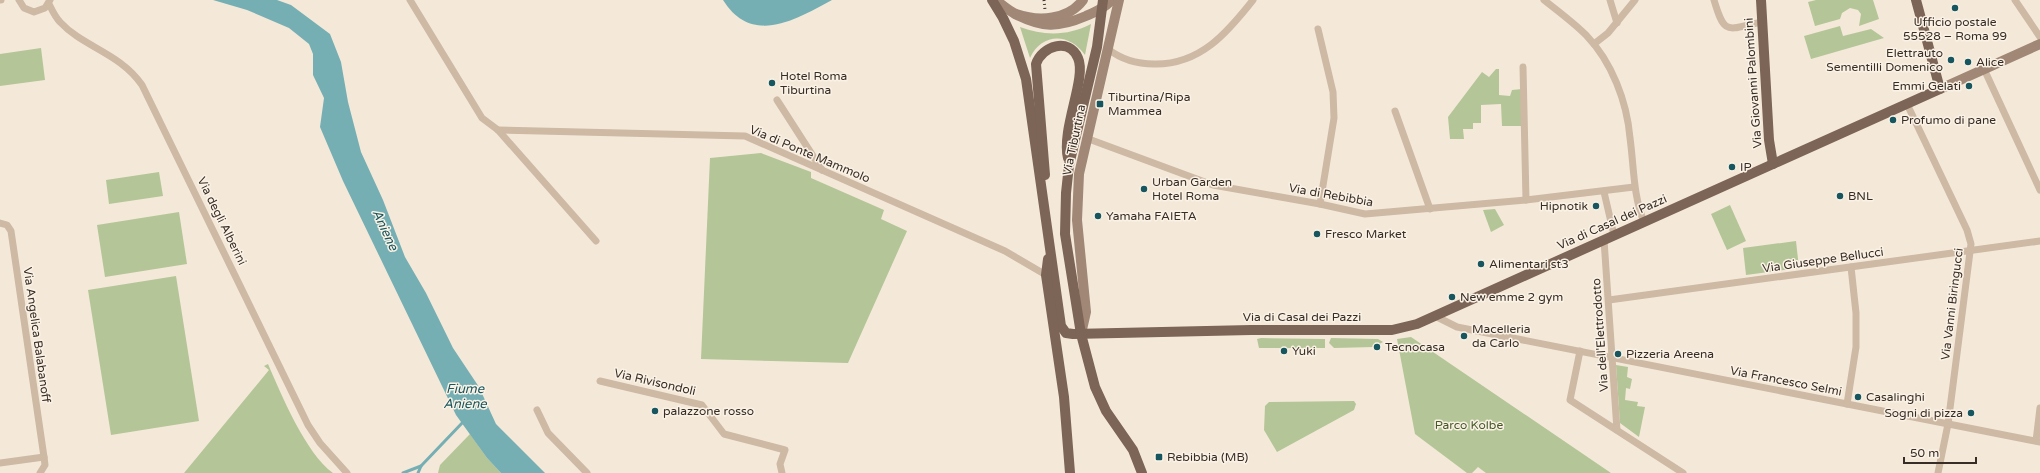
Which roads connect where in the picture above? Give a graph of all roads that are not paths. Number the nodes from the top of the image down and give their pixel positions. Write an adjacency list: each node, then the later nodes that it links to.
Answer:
1 (19, 0): 16 (street)
2 (410, 0): 32 (street)
3 (992, 0): 41 (main road)
4 (996, 0): 18 (street)
5 (1083, 0): 18 (street)
6 (1112, 0): 17 (street)
7 (1119, 0): 25 (street, Via Tiburtina)
8 (1253, 0): 25 (street)
9 (1544, 0): 23 (street)
10 (1610, 0): 20 (street)
11 (1635, 0): 20 (street)
12 (1714, 0): 19 (street)
13 (1760, 0): 19 (main road, Via Giovanni Palombini)
14 (1916, 0): 28 (main road)
15 (2015, 0): 22 (street)
16 (49, 2): 69 (street, Via degli Alberini)
17 (1102, 5): 18 (street); 35 (main road, Via Tiburtina)
18 (1016, 14)
19 (1762, 22): 34 (main road, Via Giovanni Palombini)
20 (1617, 23): 23 (street)
21 (1318, 29): 42 (street)
22 (2040, 36)
23 (1594, 44): 37 (street)
24 (2040, 44): 27 (street)
25 (1108, 50): 33 (street, Via Tiburtina)
26 (1523, 67): 40 (street)
27 (1984, 69): 28 (street); 38 (street)
28 (1940, 89): 30 (main road, Via di Casal dei Pazzi)
29 (777, 100): 36 (street)
30 (1906, 104): 34 (main road, Via di Casal dei Pazzi); 51 (street, Via Vanni Biringucci)
31 (1395, 111): 43 (street)
32 (498, 130): 36 (street, Via di Ponte Mammolo); 47 (street)
33 (1086, 138): 42 (street, Via di Rebibbia); 56 (street, Via Tiburtina)
34 (1773, 164): 44 (main road, Via di Casal dei Pazzi)
35 (1070, 165): 41 (main road); 56 (main road, Via Tiburtina)
36 (822, 170): 53 (street, Via di Ponte Mammolo)
37 (1634, 187): 39 (street, Via di Rebibbia); 44 (street)
38 (2040, 190)
39 (1604, 192): 40 (street, Via di Rebibbia); 46 (street)
40 (1526, 200): 43 (street, Via di Rebibbia)
41 (1042, 201): 50 (main road)
42 (1320, 204): 43 (street, Via di Rebibbia)
43 (1430, 209)
44 (1644, 222): 46 (main road, Via di Casal dei Pazzi)
45 (0, 223): 66 (street, Via Angelica Balabanoff)
46 (1614, 235): 48 (main road, Via di Casal dei Pazzi)
47 (596, 240)
48 (1604, 240): 54 (street, Via dell'Elettrodotto); 55 (main road, Via di Casal dei Pazzi)
49 (2040, 241): 51 (street, Via Giuseppe Bellucci)
50 (1049, 245): 53 (main road); 56 (main road)
51 (1971, 252): 52 (street, Via Giuseppe Bellucci); 63 (street, Via Vanni Biringucci)
52 (1851, 267): 54 (street, Via Giuseppe Bellucci); 60 (street)
53 (1046, 275): 72 (main road)
54 (1609, 300): 58 (street, Via dell'Elettrodotto)
55 (1435, 316): 56 (main road, Via di Casal dei Pazzi); 57 (street, Via Francesco Selmi)
56 (1081, 334): 73 (main road, Via Tiburtina)
57 (1580, 351): 58 (street, Via Francesco Selmi); 64 (street)
58 (1612, 358): 60 (street, Via Francesco Selmi); 64 (street, Via dell'Elettrodotto)
59 (600, 381): 71 (street, Via Rivisondoli)
60 (1847, 404): 63 (street, Via Francesco Selmi)
61 (2040, 408): 65 (street)
62 (536, 410): 70 (street)
63 (1948, 424): 65 (street, Via Francesco Selmi); 75 (street, Via Vanni Biringucci)
64 (1616, 430): 74 (street)
65 (2038, 442)
66 (44, 457): 67 (street); 68 (street, Via Angelica Balabanoff)
67 (0, 463)
68 (40, 473)
69 (347, 473)
70 (587, 473)
71 (782, 473)
72 (1070, 473)
73 (1142, 473)
74 (1683, 473)
75 (1938, 473)

